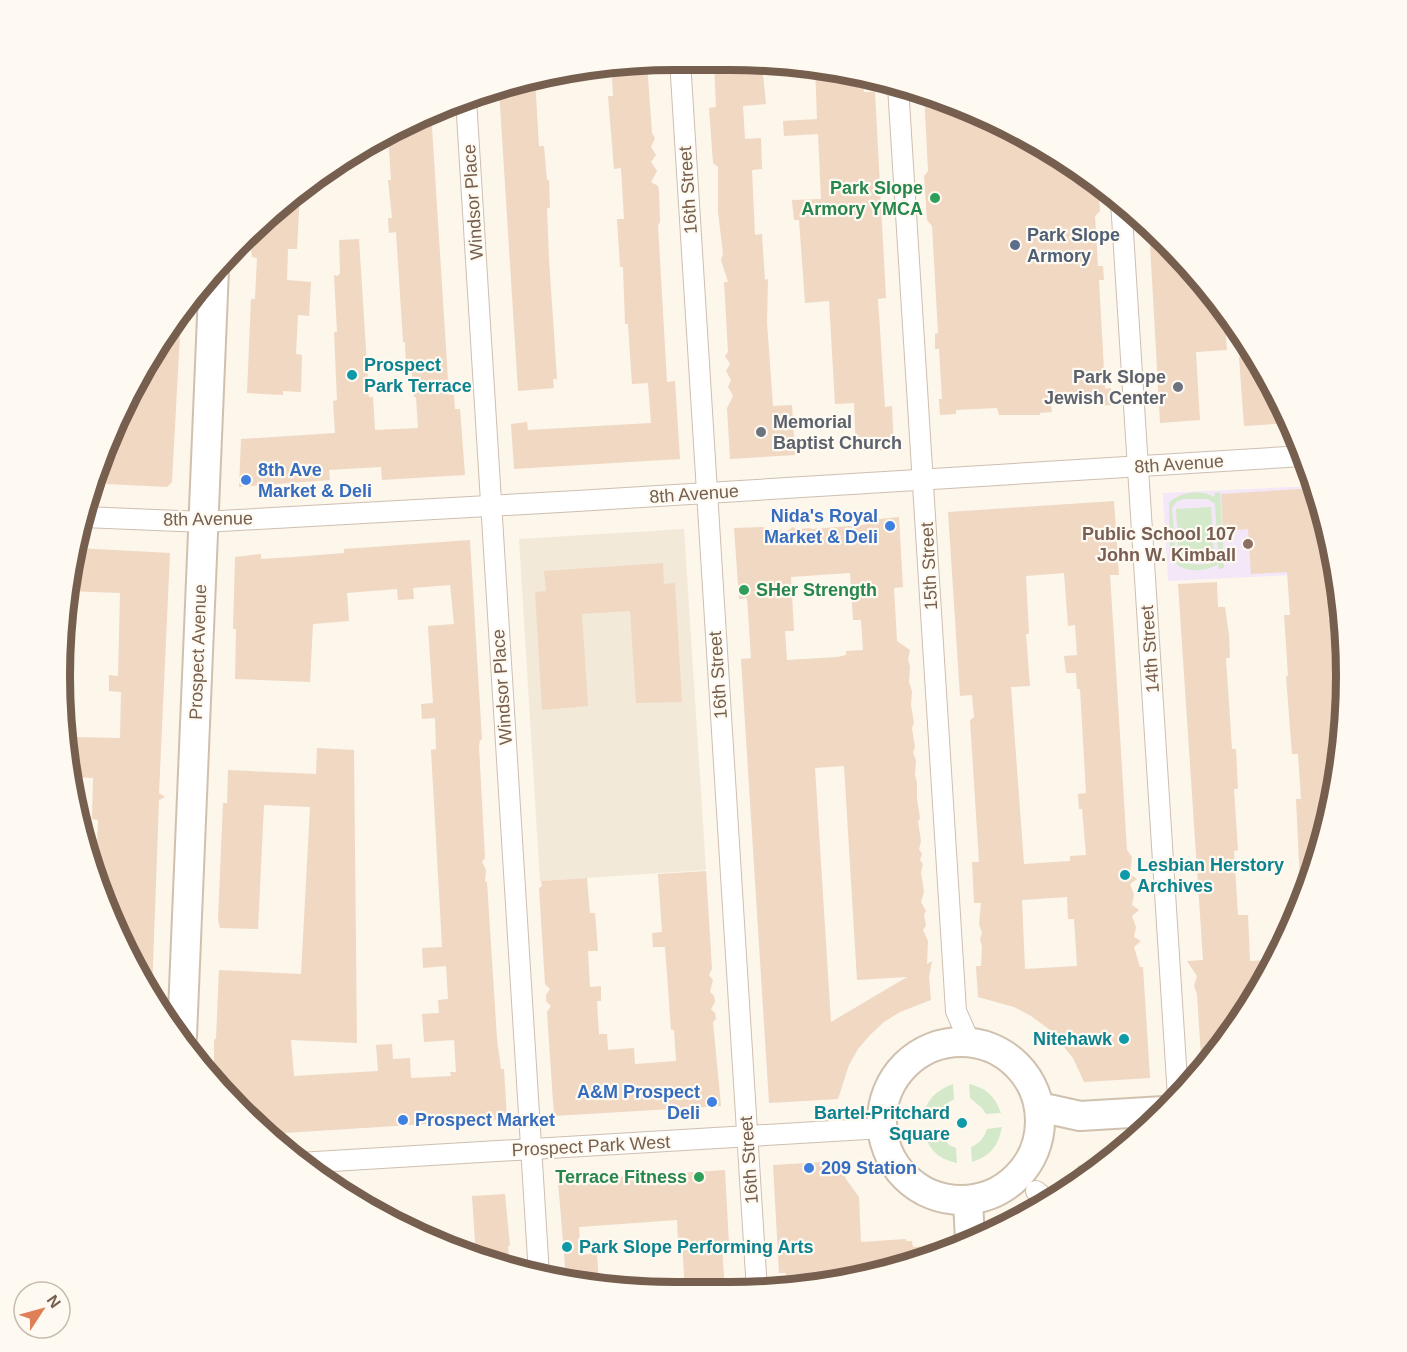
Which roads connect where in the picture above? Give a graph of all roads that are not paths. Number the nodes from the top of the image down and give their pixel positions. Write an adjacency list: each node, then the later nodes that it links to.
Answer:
1 (681, 70): 9 (street, 16th Street)
2 (899, 94): 8 (street, 15th Street)
3 (467, 108): 10 (street, Windsor Place)
4 (1122, 214): 7 (street, 14th Street)
5 (213, 286): 12 (street, Prospect Avenue)
6 (1295, 457): 7 (street, 8th Avenue)
7 (1138, 466): 8 (street, 8th Avenue); 15 (street, 14th Street)
8 (922, 480): 9 (street, 8th Avenue); 14 (street, 15th Street)
9 (707, 494): 10 (street, 8th Avenue); 19 (street, 16th Street)
10 (491, 506): 12 (street, 8th Avenue); 20 (street, Windsor Place)
11 (92, 517): 12 (street, 8th Avenue)
12 (203, 522): 13 (street, Prospect Avenue)
13 (182, 1026)
14 (970, 1043): 16 (street); 18 (street)
15 (1177, 1084)
16 (1039, 1107): 17 (street); 22 (street)
17 (1151, 1112)
18 (883, 1128): 19 (street, Prospect Park West); 22 (street)
19 (747, 1137): 20 (street, Prospect Park West); 25 (street, 16th Street)
20 (531, 1150): 21 (street, Prospect Park West); 24 (street, Windsor Place)
21 (316, 1162)
22 (968, 1200): 23 (street)
23 (970, 1232)
24 (538, 1265)
25 (756, 1281)

